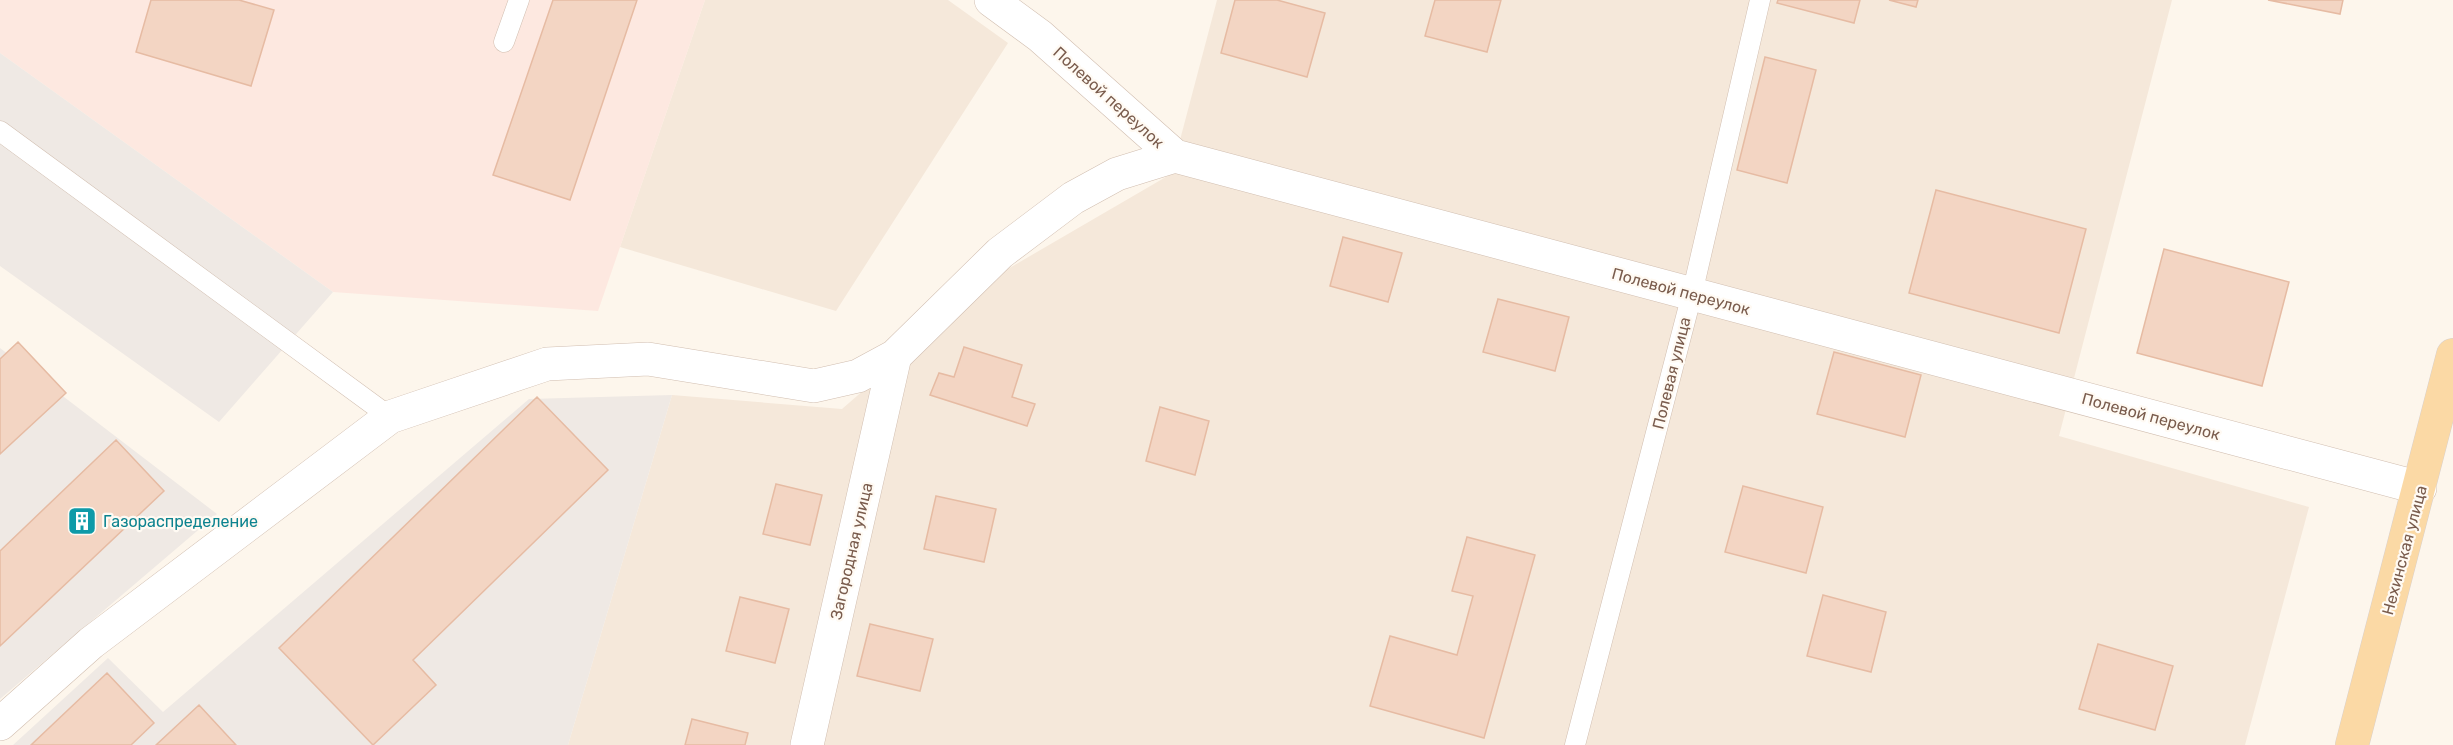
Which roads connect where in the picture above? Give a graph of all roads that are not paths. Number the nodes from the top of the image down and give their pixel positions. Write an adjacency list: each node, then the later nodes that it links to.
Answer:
1 (519, 0): 4 (lane)
2 (991, 0): 6 (street, Полевой переулок)
3 (1760, 0): 7 (lane, Полевая улица)
4 (504, 42)
5 (0, 131): 10 (lane)
6 (1175, 156): 7 (street, Полевой переулок); 9 (street)
7 (1692, 294): 11 (street, Полевой переулок); 14 (lane, Полевая улица)
8 (2453, 355): 11 (main road, Нехинская улица)
9 (895, 356): 10 (street); 13 (street, Загородная улица)
10 (390, 417): 12 (street)
11 (2420, 488): 15 (main road, Нехинская улица)
12 (0, 724)
13 (807, 745)
14 (1575, 745)
15 (2352, 745)

